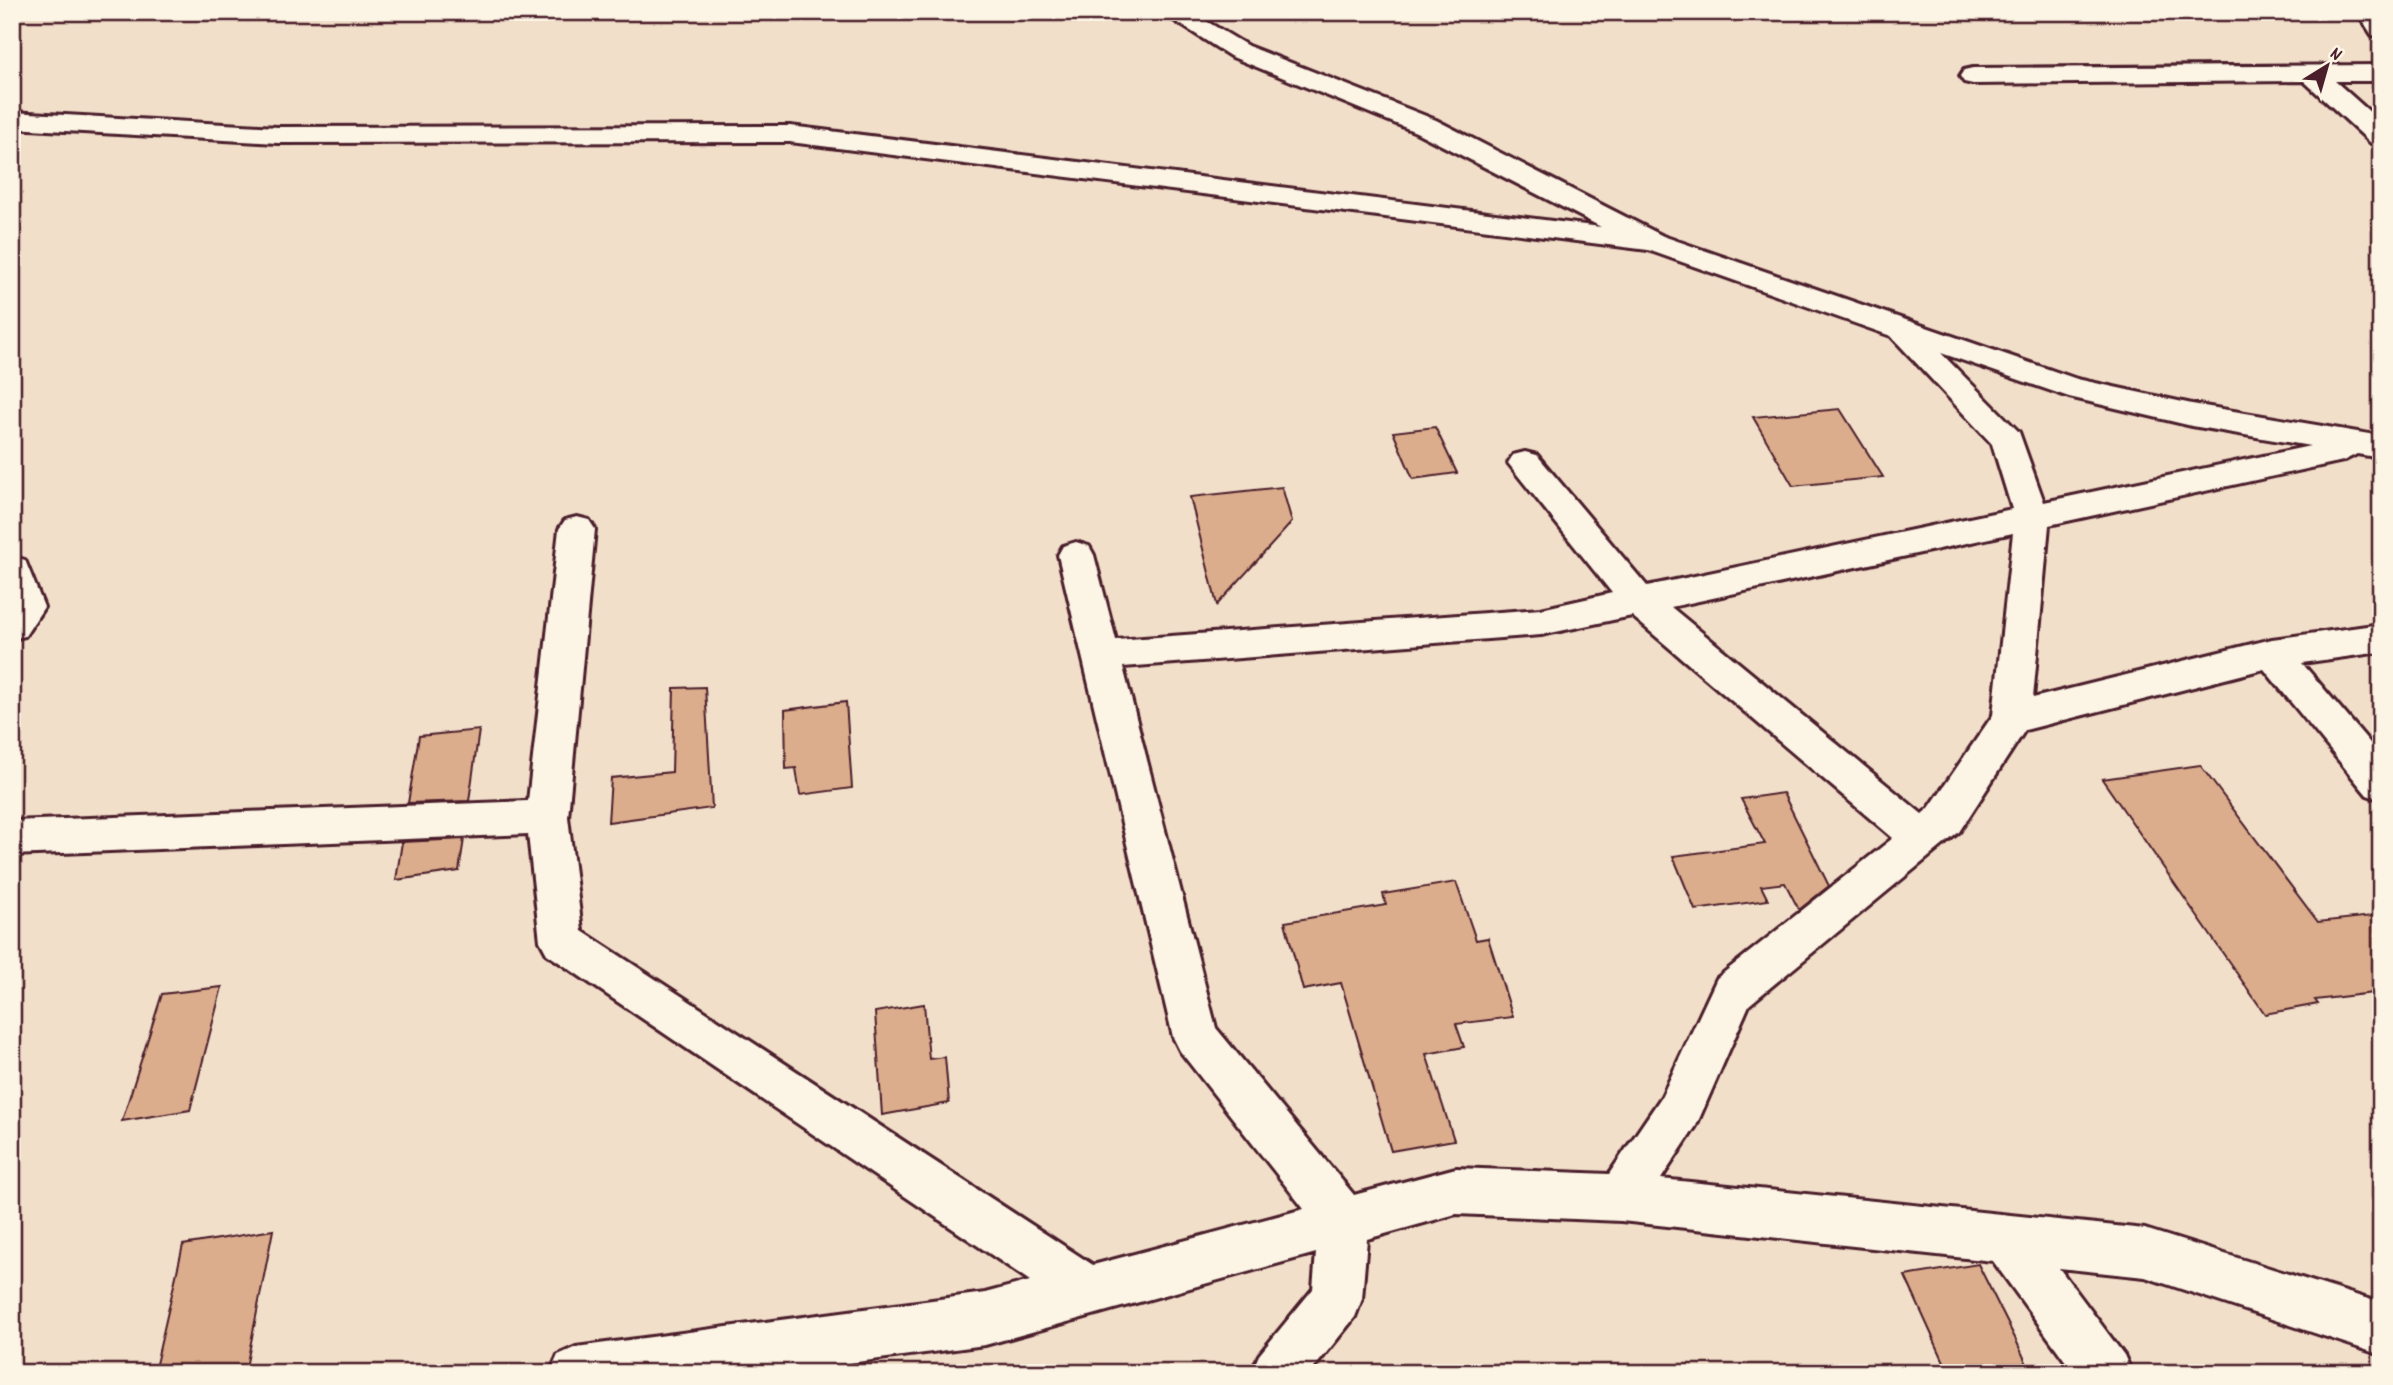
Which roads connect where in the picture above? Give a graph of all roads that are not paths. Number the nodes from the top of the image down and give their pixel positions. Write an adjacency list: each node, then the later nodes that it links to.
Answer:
1 (1173, 12): 9 (street)
2 (2370, 12): 3 (street)
3 (2381, 30)
4 (2310, 73): 5 (street); 6 (street); 8 (street)
5 (2381, 73)
6 (1973, 76)
7 (12, 120): 9 (street)
8 (2381, 137)
9 (1653, 242): 10 (street)
10 (1901, 331): 11 (street); 13 (street)
11 (2372, 446): 13 (street)
12 (1525, 463): 17 (street)
13 (2032, 517): 17 (street); 22 (street)
14 (577, 529): 24 (street)
15 (1076, 555): 21 (street)
16 (12, 569): 18 (street)
17 (1639, 601): 21 (street); 26 (street)
18 (12, 626)
19 (2381, 638): 20 (street)
20 (2272, 653): 22 (street); 23 (street)
21 (1101, 655): 28 (street)
22 (2012, 718): 26 (street)
23 (2381, 784)
24 (547, 817): 25 (street); 30 (street)
25 (12, 838)
26 (1922, 838): 27 (street)
27 (1621, 1198): 28 (street); 29 (street)
28 (1344, 1221): 30 (street); 33 (street)
29 (2008, 1241): 31 (street); 34 (street)
30 (1088, 1291): 32 (street)
31 (2381, 1329)
32 (576, 1373)
33 (1277, 1373)
34 (2106, 1373)

